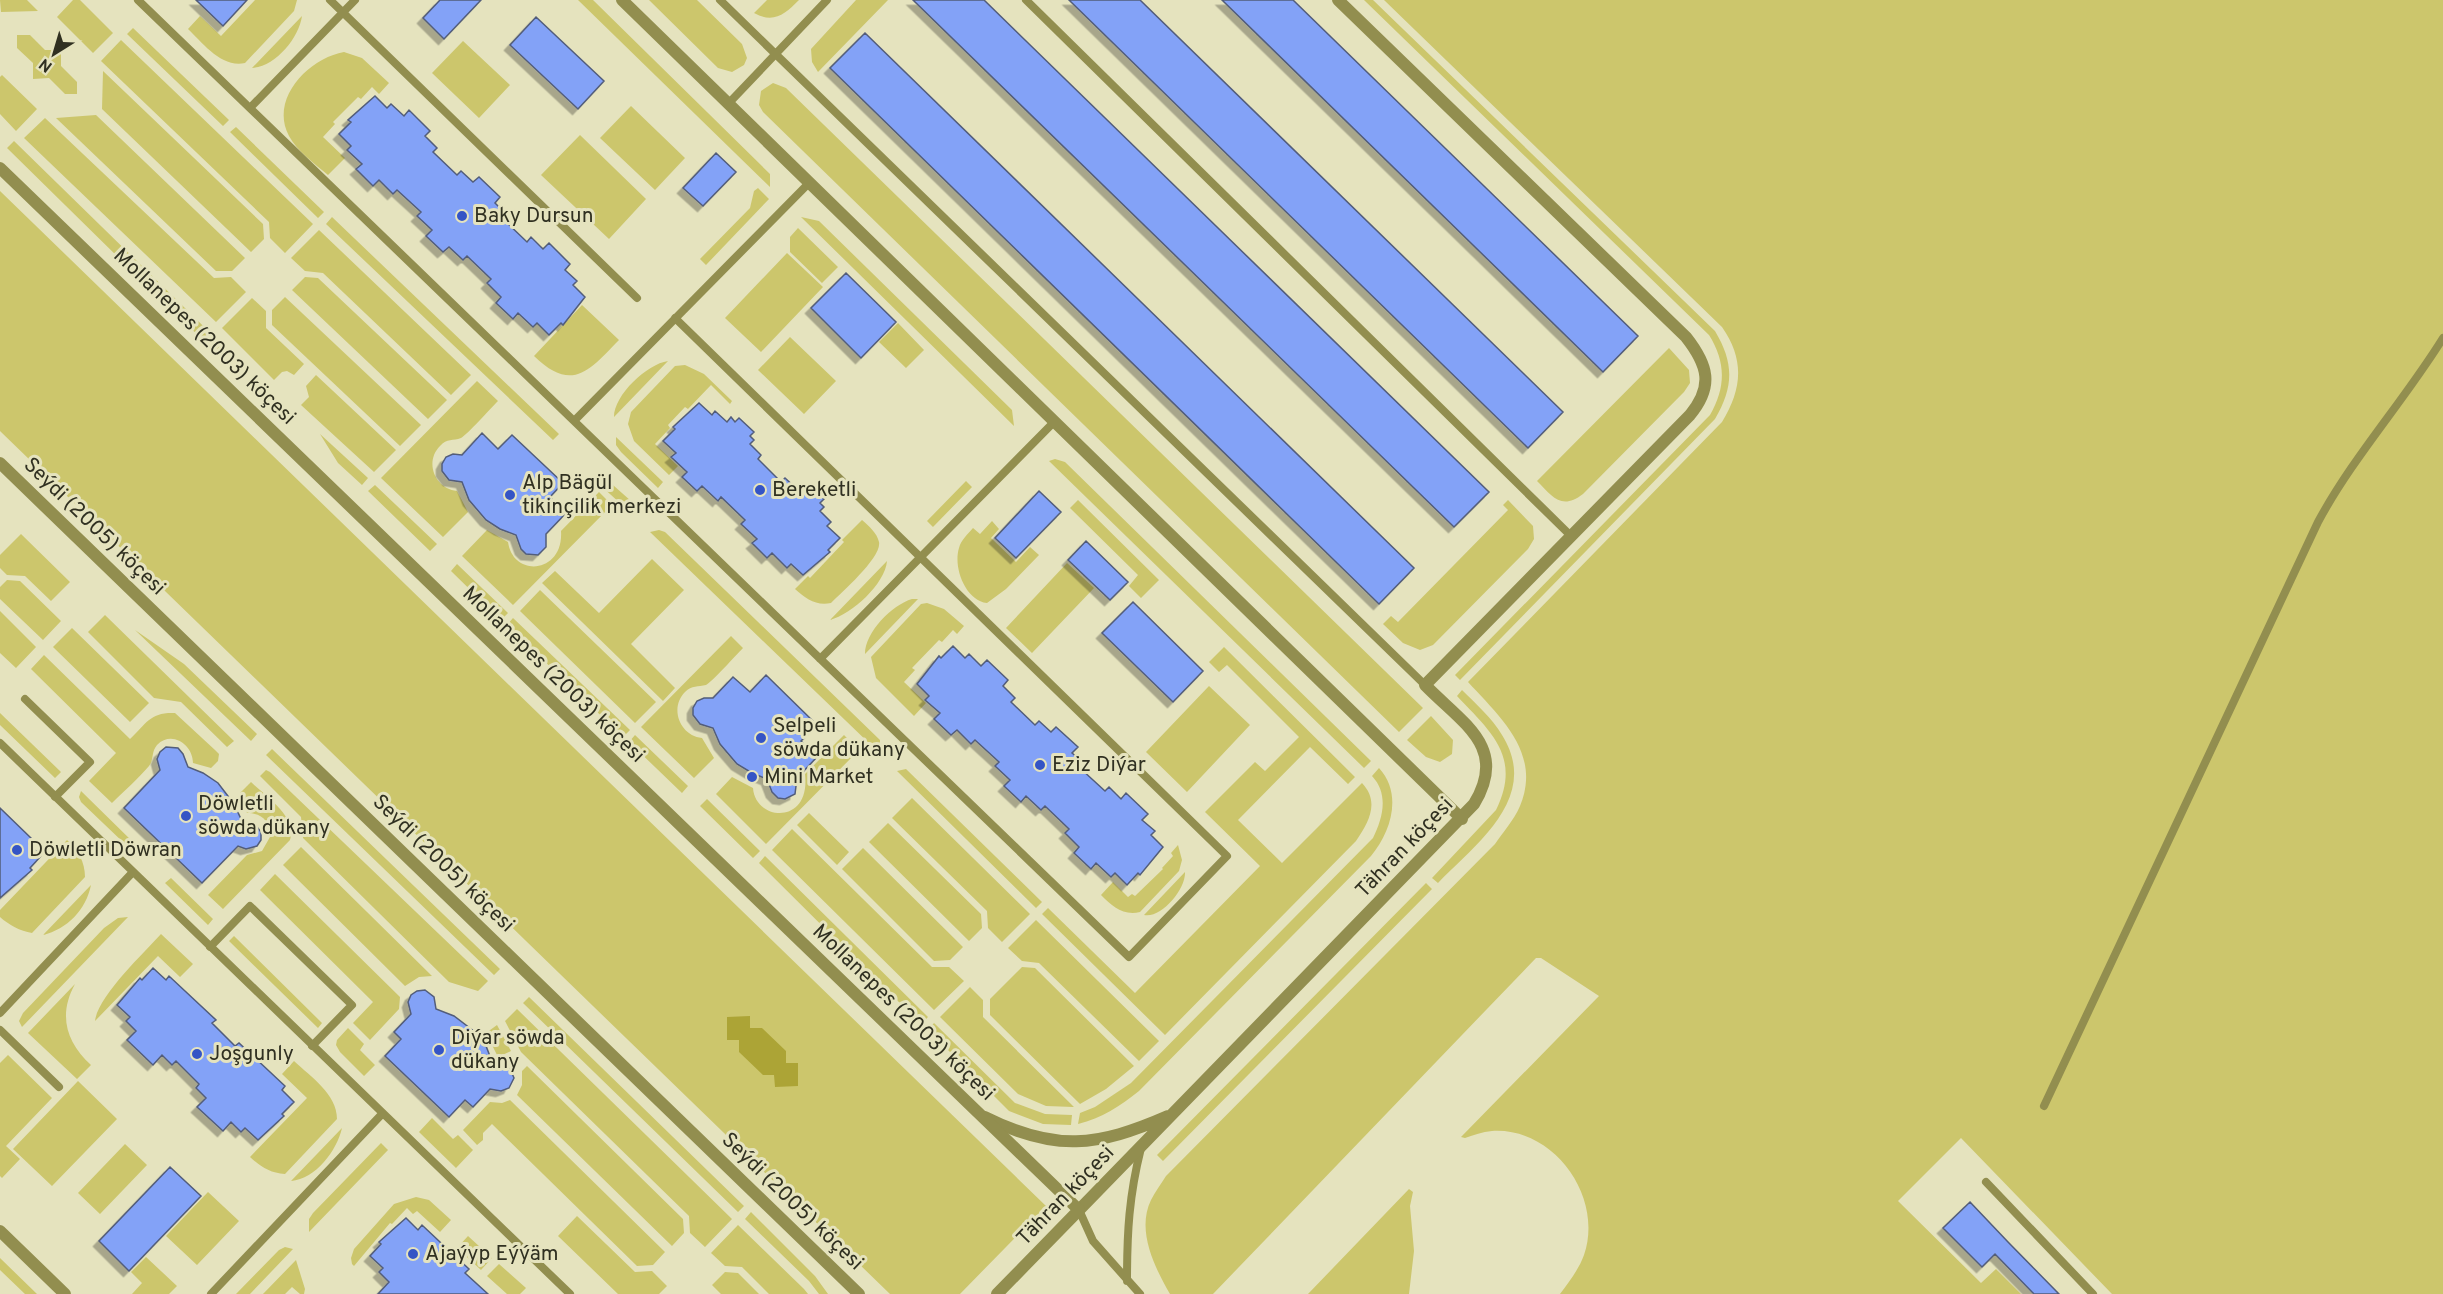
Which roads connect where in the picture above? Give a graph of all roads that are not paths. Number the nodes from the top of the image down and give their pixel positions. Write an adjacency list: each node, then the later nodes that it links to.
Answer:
1 (138, 0): 12 (lane)
2 (330, 0): 9 (lane)
3 (355, 0): 9 (lane)
4 (622, 0): 11 (street)
5 (720, 0): 10 (lane)
6 (826, 0): 10 (lane)
7 (1026, 0): 21 (lane)
8 (1338, 0): 21 (street)
9 (343, 13): 12 (lane); 15 (lane)
10 (776, 54): 11 (lane); 24 (lane)
11 (728, 104): 14 (street)
12 (250, 108): 18 (lane)
13 (0, 168): 38 (street, Mollanepes (2003) köçesi)
14 (809, 183): 16 (lane); 19 (street)
15 (637, 298)
16 (675, 318): 18 (lane); 22 (lane)
17 (2443, 338): 35 (lane)
18 (574, 421): 23 (lane)
19 (1054, 422): 22 (lane); 28 (street)
20 (0, 463): 44 (street, Seýdi (2005) köçesi)
21 (1571, 536): 24 (street)
22 (921, 558): 23 (lane); 23 (lane)
23 (820, 659)
24 (1425, 685): 28 (street, Tähran köçesi)
25 (25, 699): 27 (lane)
26 (0, 743): 27 (lane)
27 (55, 797): 29 (lane)
28 (1462, 819): 36 (street, Tähran köçesi)
29 (132, 873): 30 (lane); 31 (lane)
30 (210, 948): 33 (lane); 33 (lane)
31 (0, 1013)
32 (0, 1030): 34 (lane)
33 (312, 1046): 37 (lane)
34 (59, 1087)
35 (2044, 1106)
36 (1175, 1113): 38 (street); 39 (street, Tähran köçesi)
37 (382, 1114): 46 (lane); 47 (lane)
38 (981, 1115): 41 (street, Mollanepes (2003) köçesi)
39 (1142, 1146): 41 (street, Tähran köçesi); 43 (lane)
40 (1986, 1182): 50 (lane)
41 (1079, 1210): 43 (lane); 48 (street, Tähran köçesi)
42 (0, 1231): 45 (street)
43 (1127, 1281): 49 (lane)
44 (856, 1292)
45 (64, 1294)
46 (211, 1294)
47 (570, 1294)
48 (997, 1294)
49 (1140, 1294)
50 (2093, 1294)

